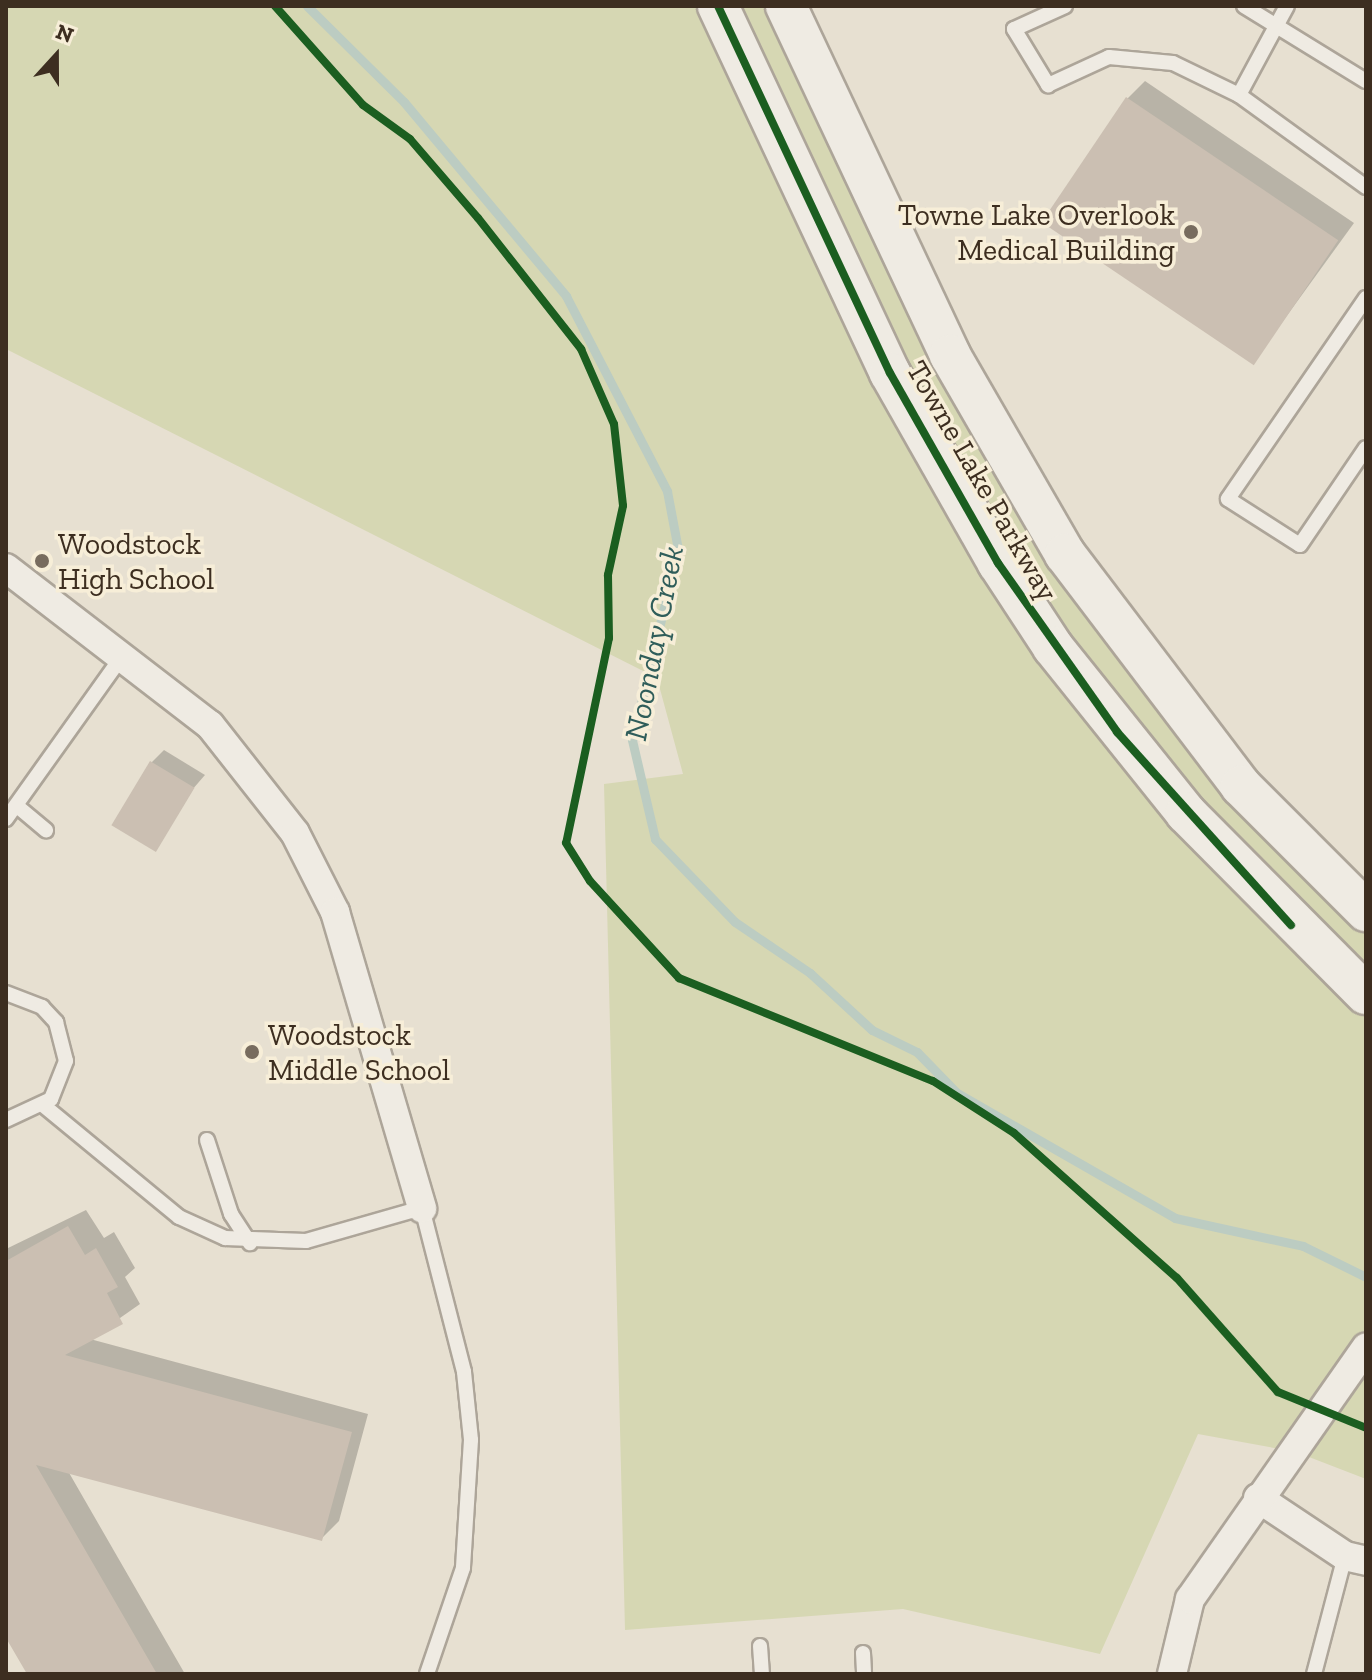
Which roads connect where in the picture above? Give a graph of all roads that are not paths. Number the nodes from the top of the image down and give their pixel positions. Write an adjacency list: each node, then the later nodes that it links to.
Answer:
1 (719, 6): 19 (main road, Towne Lake Parkway)
2 (786, 6): 17 (main road, Towne Lake Parkway)
3 (1065, 6): 8 (lane)
4 (1244, 6): 6 (lane)
5 (1287, 6): 6 (lane)
6 (1279, 22): 7 (lane); 8 (lane)
7 (1366, 81)
8 (1239, 95): 9 (lane)
9 (1366, 187)
10 (1366, 298): 11 (lane)
11 (1366, 448)
12 (6, 568): 13 (street)
13 (123, 655): 14 (lane); 23 (street)
14 (17, 806): 15 (lane); 16 (lane)
15 (6, 819)
16 (46, 830)
17 (1366, 911)
18 (6, 993): 20 (lane)
19 (1366, 994)
20 (43, 1105): 21 (lane); 24 (lane)
21 (6, 1120)
22 (207, 1140): 24 (lane)
23 (422, 1208): 24 (lane); 30 (lane)
24 (250, 1243)
25 (1366, 1348): 26 (street)
26 (1258, 1498): 27 (street); 33 (street)
27 (1356, 1558): 34 (lane)
28 (760, 1646): 31 (lane)
29 (863, 1653): 32 (lane)
30 (427, 1674)
31 (762, 1674)
32 (864, 1674)
33 (1172, 1674)
34 (1314, 1674)

